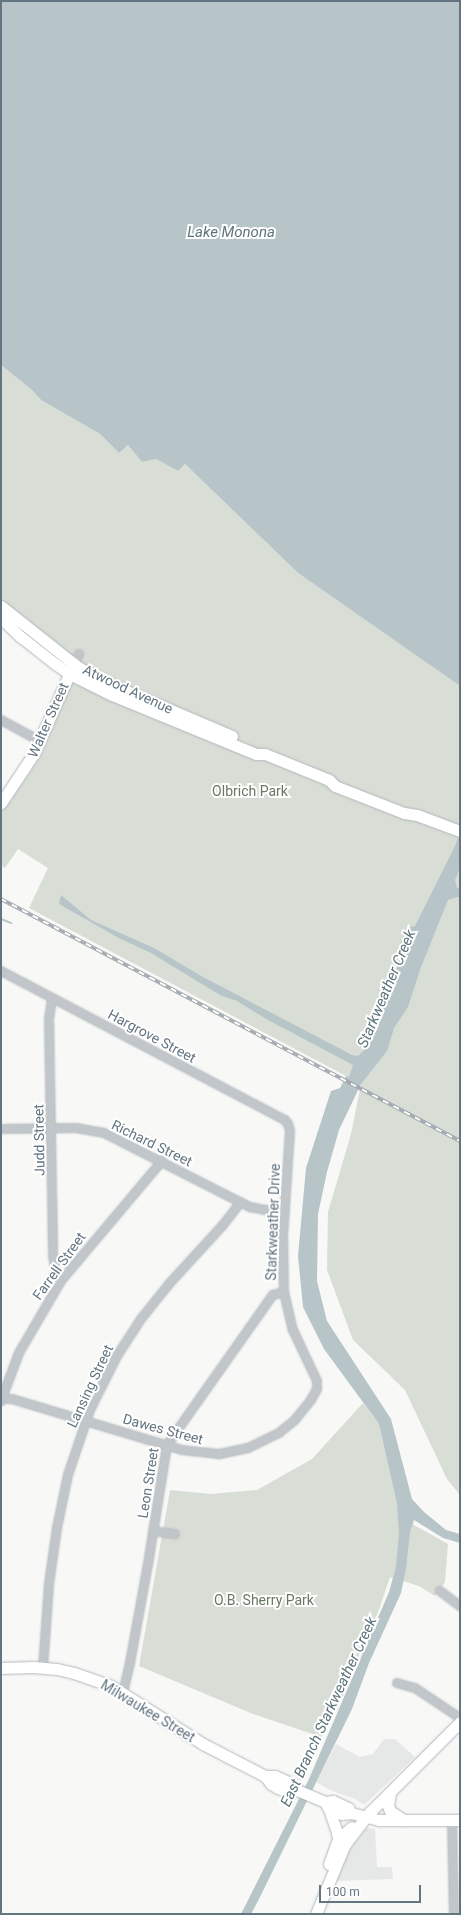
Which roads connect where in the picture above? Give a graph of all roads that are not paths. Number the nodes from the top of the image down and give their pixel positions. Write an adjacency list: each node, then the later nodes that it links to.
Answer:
1 (1, 606): 3 (street, Atwood Avenue)
2 (1, 618): 3 (street, Atwood Avenue)
3 (74, 664): 5 (street, Walter Street); 7 (street, Atwood Avenue)
4 (1, 720): 5 (street)
5 (40, 741): 6 (street, Walter Street)
6 (1, 803)
7 (457, 830)
8 (1, 971): 9 (street, Hargrove Street)
9 (52, 998): 10 (street, Hargrove Street); 11 (street, Judd Street)
10 (289, 1126): 15 (street, Starkweather Drive)
11 (52, 1128): 12 (street, Richard Street); 13 (street, Richard Street); 16 (street, Judd Street)
12 (1, 1129)
13 (162, 1161): 14 (street, Richard Street); 16 (street, Farrell Street)
14 (241, 1202): 15 (street, Richard Street); 20 (street, Lansing Street)
15 (285, 1212): 17 (street, Starkweather Drive)
16 (61, 1281): 19 (street, Farrell Street)
17 (284, 1292): 18 (street, Starkweather Drive); 21 (street, Leon Street)
18 (317, 1384): 21 (street, Dawes Street)
19 (1, 1399): 20 (street, Dawes Street)
20 (85, 1420): 21 (street, Dawes Street); 27 (street, Lansing Street)
21 (167, 1445): 22 (street, Leon Street)
22 (153, 1531): 23 (street); 29 (street, Leon Street)
23 (175, 1534)
24 (440, 1591): 25 (street)
25 (460, 1606)
26 (1, 1668): 27 (street, Milwaukee Street)
27 (44, 1668): 29 (street, Milwaukee Street)
28 (397, 1683): 30 (street)
29 (123, 1693): 32 (street, Milwaukee Street)
30 (459, 1723): 31 (street)
31 (390, 1793): 33 (street); 34 (street)
32 (327, 1806): 33 (street, Milwaukee Street); 36 (street)
33 (365, 1817): 34 (street, Milwaukee Street); 36 (street); 37 (street)
34 (404, 1820): 35 (street, Milwaukee Street)
35 (456, 1820): 39 (street)
36 (338, 1839): 37 (street)
37 (326, 1888): 38 (street)
38 (316, 1914)
39 (454, 1914)

